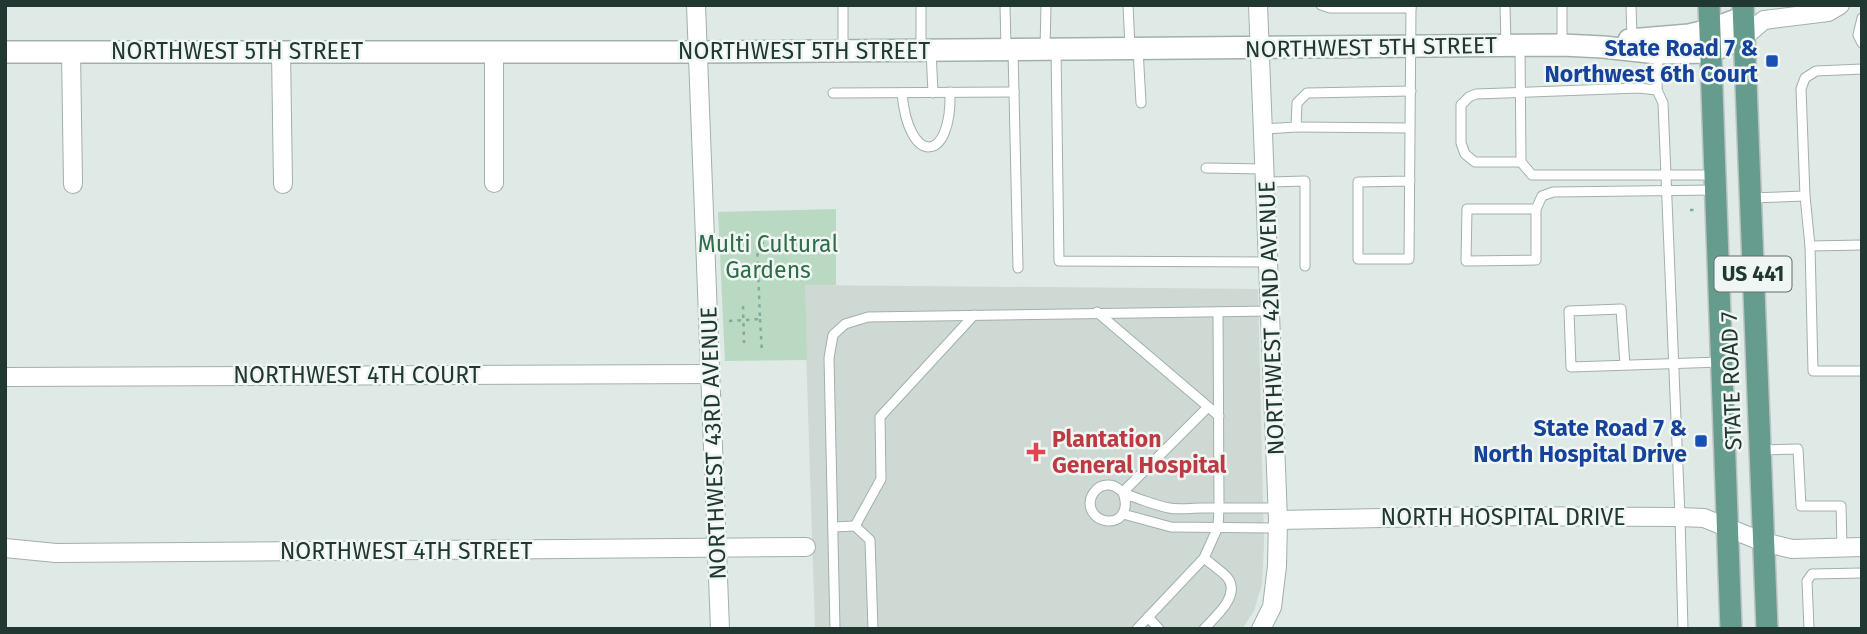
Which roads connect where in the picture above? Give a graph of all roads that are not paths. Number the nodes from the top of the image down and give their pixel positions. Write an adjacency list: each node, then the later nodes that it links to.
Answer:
1 (696, 5): 35 (street, NORTHWEST 43RD AVENUE)
2 (843, 5): 32 (lane)
3 (921, 5): 27 (lane)
4 (1005, 5): 28 (lane)
5 (1045, 5): 29 (lane)
6 (1128, 5): 26 (lane)
7 (1258, 5): 25 (street, NORTHWEST 42ND AVENUE)
8 (1321, 5): 15 (lane)
9 (1504, 5): 21 (lane)
10 (1562, 5): 22 (lane)
11 (1631, 5): 19 (lane)
12 (1709, 5): 18 (main road, STATE ROAD 7 / US 441)
13 (1768, 5): 17 (street)
14 (1840, 5): 17 (street)
15 (1411, 7): 23 (lane)
16 (1862, 18): 20 (lane)
17 (1744, 20): 18 (street, NORTHWEST 5TH STREET); 36 (street, NORTHWEST 5TH STREET); 62 (main road, STATE ROAD 7 / US 441)
18 (1710, 30): 19 (street, NORTHWEST 5TH STREET); 36 (main road, STATE ROAD 7 / US 441)
19 (1632, 39): 24 (street, NORTHWEST 5TH STREET)
20 (1862, 43)
21 (1513, 45): 22 (street, NORTHWEST 5TH STREET); 23 (street, NORTHWEST 5TH STREET); 43 (lane)
22 (1562, 45): 24 (street, NORTHWEST 5TH STREET)
23 (1411, 47): 25 (street, NORTHWEST 5TH STREET); 40 (lane)
24 (1603, 47): 37 (street, NORTHWEST 5TH STREET)
25 (1260, 48): 26 (street, NORTHWEST 5TH STREET); 50 (street, NORTHWEST 42ND AVENUE)
26 (1134, 49): 29 (street, NORTHWEST 5TH STREET); 47 (lane)
27 (926, 50): 28 (street, NORTHWEST 5TH STREET); 32 (street, NORTHWEST 5TH STREET); 46 (lane)
28 (1010, 50): 29 (street, NORTHWEST 5TH STREET); 42 (lane)
29 (1050, 50): 66 (lane)
30 (281, 51): 31 (street, NORTHWEST 5TH STREET); 34 (street, NORTHWEST 5TH STREET); 59 (street)
31 (494, 51): 35 (street, NORTHWEST 5TH STREET); 56 (street)
32 (843, 51): 35 (street, NORTHWEST 5TH STREET)
33 (5, 52): 34 (street, NORTHWEST 5TH STREET)
34 (71, 52): 58 (street)
35 (698, 52): 77 (street, NORTHWEST 43RD AVENUE)
36 (1710, 52): 37 (street, NORTHWEST 5TH STREET); 57 (main road, STATE ROAD 7 / US 441)
37 (1658, 53): 39 (lane)
38 (1862, 69): 61 (lane)
39 (1657, 90): 43 (lane); 54 (lane)
40 (1411, 91): 48 (lane); 49 (lane)
41 (950, 92): 42 (lane); 45 (lane); 46 (lane)
42 (1014, 92): 68 (lane)
43 (1520, 92): 51 (lane); 51 (lane)
44 (833, 93): 45 (lane)
45 (902, 93): 46 (lane)
46 (933, 93)
47 (1141, 103)
48 (1296, 127): 49 (lane); 50 (lane)
49 (1410, 128): 55 (lane)
50 (1264, 129): 53 (street, NORTHWEST 42ND AVENUE)
51 (1521, 162): 54 (lane)
52 (1206, 168): 53 (lane)
53 (1266, 175): 66 (street, NORTHWEST 42ND AVENUE); 67 (lane)
54 (1666, 176): 57 (lane); 60 (lane)
55 (1410, 181): 55 (lane)
56 (494, 183)
57 (1715, 183): 60 (lane); 73 (main road, STATE ROAD 7 / US 441)
58 (73, 184)
59 (283, 184)
60 (1667, 191): 63 (lane); 74 (lane)
61 (1805, 197): 62 (lane); 65 (lane)
62 (1750, 198): 81 (main road, STATE ROAD 7 / US 441)
63 (1536, 209): 63 (lane)
64 (1862, 245): 65 (lane)
65 (1810, 246): 76 (lane)
66 (1269, 262): 69 (street, NORTHWEST 42ND AVENUE)
67 (1305, 266)
68 (1017, 268)
69 (1271, 311): 71 (lane); 86 (street, NORTHWEST 42ND AVENUE)
70 (1097, 312): 71 (lane); 72 (lane); 79 (lane)
71 (1218, 312): 80 (lane)
72 (974, 315): 87 (lane); 88 (lane)
73 (1721, 362): 74 (lane); 90 (main road, STATE ROAD 7 / US 441)
74 (1673, 363): 75 (lane); 85 (lane)
75 (1625, 365): 75 (lane)
76 (1862, 371)
77 (710, 374): 78 (street, NORTHWEST 4TH COURT); 96 (street, NORTHWEST 43RD AVENUE)
78 (5, 377)
79 (1207, 408): 80 (lane); 82 (lane)
80 (1219, 416): 83 (lane)
81 (1760, 450): 91 (main road, STATE ROAD 7 / US 441); 93 (lane)
82 (1123, 492): 83 (lane); 84 (lane); 84 (lane)
83 (1219, 508): 86 (lane); 89 (lane)
84 (1123, 514): 89 (lane)
85 (1680, 517): 86 (street, NORTH HOSPITAL DRIVE); 90 (street, NORTH HOSPITAL DRIVE); 107 (lane)
86 (1278, 519): 89 (lane); 106 (street, NORTHWEST 42ND AVENUE)
87 (855, 526): 88 (lane); 102 (lane)
88 (833, 527): 101 (lane)
89 (1218, 527): 97 (lane)
90 (1727, 527): 91 (street); 108 (main road, STATE ROAD 7 / US 441)
91 (1763, 542): 93 (street); 109 (main road, STATE ROAD 7 / US 441)
92 (806, 547): 96 (street, NORTHWEST 4TH STREET)
93 (1842, 547): 94 (street)
94 (1862, 547)
95 (5, 548): 96 (street, NORTHWEST 4TH STREET)
96 (717, 549): 100 (street, NORTHWEST 43RD AVENUE)
97 (1204, 558): 99 (lane); 105 (lane)
98 (1862, 573): 110 (lane)
99 (1148, 617): 103 (lane); 104 (lane)
100 (720, 629)
101 (835, 629)
102 (873, 629)
103 (1137, 629)
104 (1159, 629)
105 (1203, 629)
106 (1261, 629)
107 (1683, 629)
108 (1731, 629)
109 (1767, 629)
110 (1809, 629)

